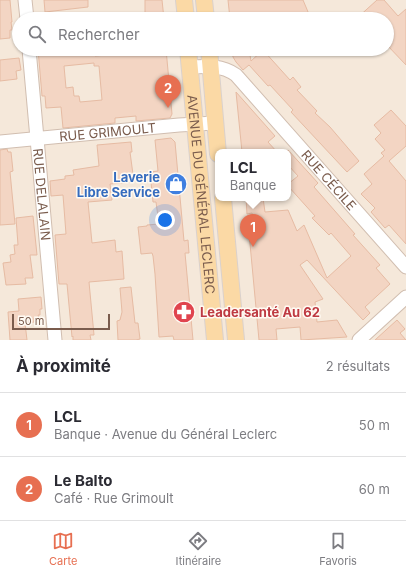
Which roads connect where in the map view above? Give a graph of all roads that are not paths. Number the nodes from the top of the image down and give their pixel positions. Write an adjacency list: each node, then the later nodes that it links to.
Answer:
1 (25, 0): 4 (street)
2 (184, 0): 5 (main road)
3 (204, 0): 6 (main road)
4 (26, 12)
5 (185, 12)
6 (205, 12)
7 (30, 56): 14 (street, RUE DELALAIN)
8 (189, 56): 11 (main road, AVENUE DU GÉNÉRAL LECLERC)
9 (210, 56): 10 (main road, AVENUE DU GÉNÉRAL LECLERC)
10 (211, 66): 11 (street, RUE CÉCILE); 12 (main road, AVENUE DU GÉNÉRAL LECLERC); 18 (street, RUE CÉCILE)
11 (190, 67): 13 (main road, AVENUE DU GÉNÉRAL LECLERC)
12 (215, 123): 13 (street, RUE GRIMOULT); 16 (main road, AVENUE DU GÉNÉRAL LECLERC)
13 (195, 125): 14 (street, RUE GRIMOULT); 22 (main road, AVENUE DU GÉNÉRAL LECLERC)
14 (38, 138): 15 (street, RUE GRIMOULT); 21 (street, RUE DELALAIN)
15 (0, 142)
16 (218, 149)
17 (223, 201): 23 (main road, AVENUE DU GÉNÉRAL LECLERC)
18 (406, 267)
19 (406, 297): 20 (street)
20 (367, 337)
21 (55, 340)
22 (215, 340)
23 (236, 340)

